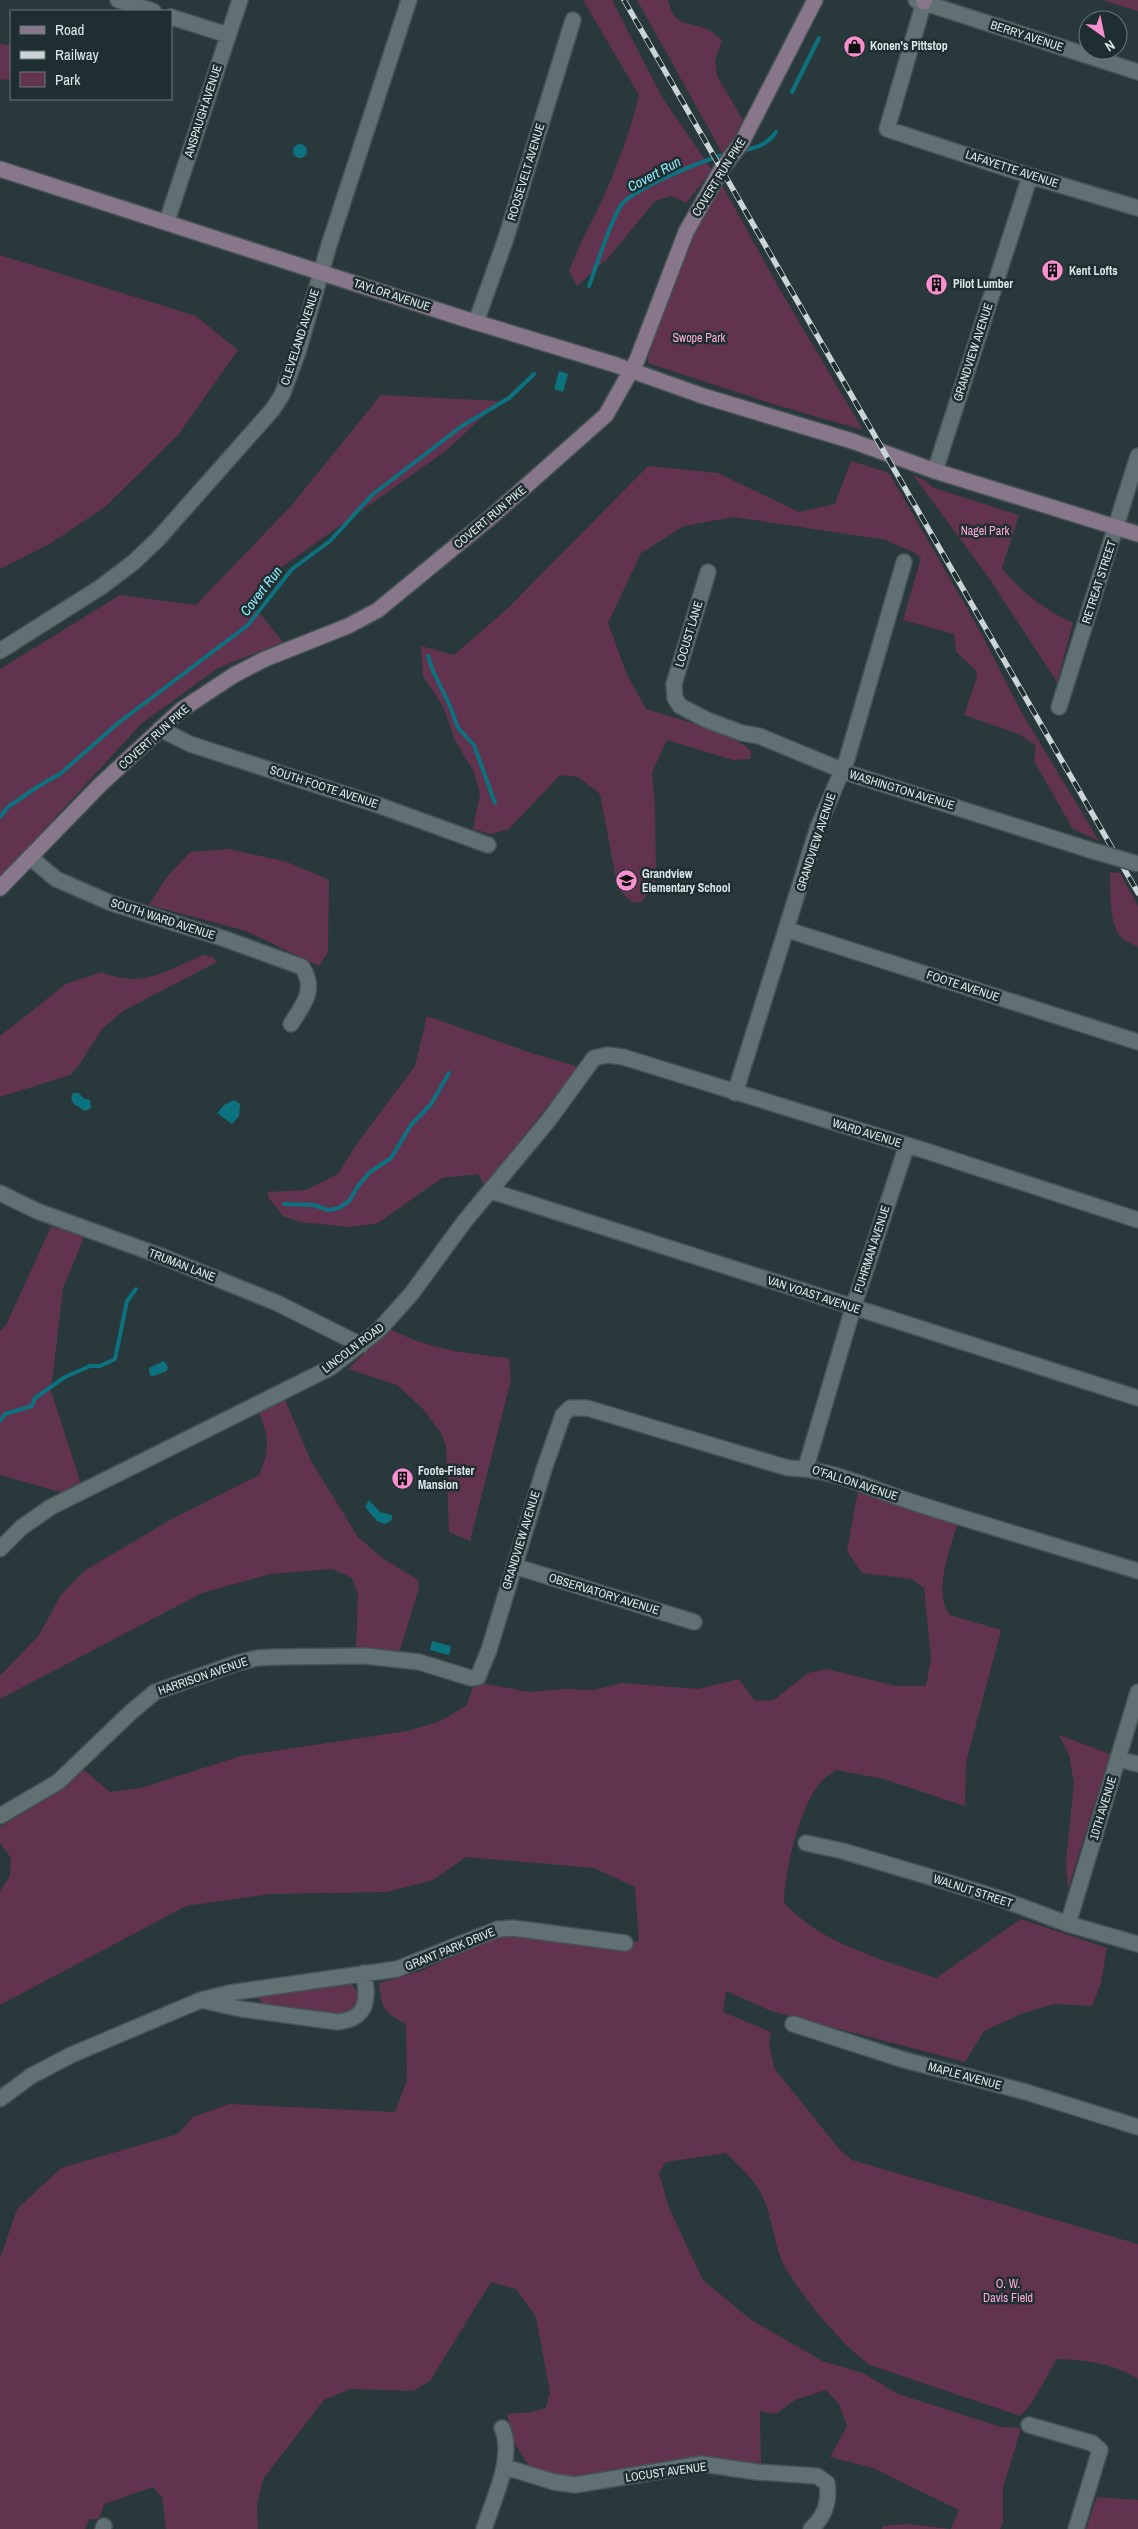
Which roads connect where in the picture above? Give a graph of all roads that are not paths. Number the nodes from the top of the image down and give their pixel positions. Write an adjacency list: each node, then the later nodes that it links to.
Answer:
1 (118, 0): 6 (street)
2 (240, 0): 9 (street, ANSPAUGH AVENUE)
3 (409, 0): 15 (street, CLEVELAND AVENUE)
4 (815, 0): 17 (street, COVERT RUN PIKE)
5 (922, 1): 10 (street, BERRY AVENUE); 12 (street, LAFAYETTE AVENUE)
6 (150, 10)
7 (172, 17): 9 (street)
8 (573, 20): 16 (street, ROOSEVELT AVENUE)
9 (228, 35): 14 (street, ANSPAUGH AVENUE)
10 (1138, 72)
11 (0, 169): 14 (street, TAYLOR AVENUE)
12 (1030, 176): 13 (street, LAFAYETTE AVENUE); 19 (street, GRANDVIEW AVENUE)
13 (1138, 208)
14 (167, 221): 15 (street, TAYLOR AVENUE)
15 (321, 272): 16 (street, TAYLOR AVENUE); 24 (street, CLEVELAND AVENUE)
16 (476, 322): 17 (street, TAYLOR AVENUE)
17 (631, 371): 19 (street, TAYLOR AVENUE); 27 (street, COVERT RUN PIKE)
18 (1138, 456): 20 (street, RETREAT STREET)
19 (935, 471): 20 (street, TAYLOR AVENUE)
20 (1117, 527): 21 (street, TAYLOR AVENUE); 26 (street, RETREAT STREET)
21 (1138, 534)
22 (904, 562): 28 (street, GRANDVIEW AVENUE)
23 (708, 572): 25 (street, LOCUST LANE)
24 (0, 651)
25 (676, 698): 28 (street, WASHINGTON AVENUE)
26 (1059, 707)
27 (160, 729): 29 (street, SOUTH FOOTE AVENUE); 30 (street, COVERT RUN PIKE)
28 (842, 771): 31 (street, WASHINGTON AVENUE, bridge); 33 (street, GRANDVIEW AVENUE)
29 (488, 845)
30 (31, 858): 32 (street, COVERT RUN PIKE); 34 (street, SOUTH WARD AVENUE)
31 (1138, 864)
32 (0, 888)
33 (788, 930): 35 (street, FOOTE AVENUE); 37 (street, GRANDVIEW AVENUE)
34 (291, 1024)
35 (1138, 1042)
36 (594, 1058): 37 (street, WARD AVENUE); 39 (street, LINCOLN ROAD)
37 (735, 1093): 38 (street, WARD AVENUE)
38 (906, 1145): 41 (street, WARD AVENUE); 42 (street, FUHRMAN AVENUE)
39 (491, 1191): 42 (street, VAN VOAST AVENUE); 43 (street, LINCOLN ROAD)
40 (0, 1193): 43 (street, TRUMAN LANE)
41 (1138, 1220)
42 (853, 1308): 44 (street, VAN VOAST AVENUE); 46 (street, FUHRMAN AVENUE)
43 (361, 1345): 47 (street, LINCOLN ROAD)
44 (1138, 1398)
45 (570, 1408): 46 (street, O’FALLON AVENUE); 48 (street, GRANDVIEW AVENUE)
46 (806, 1468): 49 (street, O’FALLON AVENUE)
47 (0, 1549)
48 (514, 1566): 50 (street, OBSERVATORY AVENUE); 51 (street, GRANDVIEW AVENUE)
49 (1138, 1571)
50 (694, 1622)
51 (478, 1677): 55 (street, HARRISON AVENUE)
52 (1138, 1692): 53 (street, 10TH AVENUE)
53 (1118, 1759): 54 (street); 57 (street, 10TH AVENUE)
54 (1138, 1764)
55 (0, 1816)
56 (806, 1843): 57 (street, WALNUT STREET)
57 (1068, 1924): 59 (street, WALNUT STREET)
58 (625, 1943): 60 (street, GRANT PARK DRIVE)
59 (1138, 1944)
60 (364, 1973): 61 (street, GRANT PARK DRIVE); 61 (street)
61 (201, 2000): 63 (street, GRANT PARK DRIVE)
62 (793, 2024): 64 (street, MAPLE AVENUE)
63 (0, 2099)
64 (1138, 2127)
65 (1029, 2425): 70 (street)
66 (502, 2428): 67 (street)
67 (505, 2467): 68 (street); 69 (street, LOCUST AVENUE)
68 (484, 2529)
69 (811, 2529)
70 (1076, 2529)

